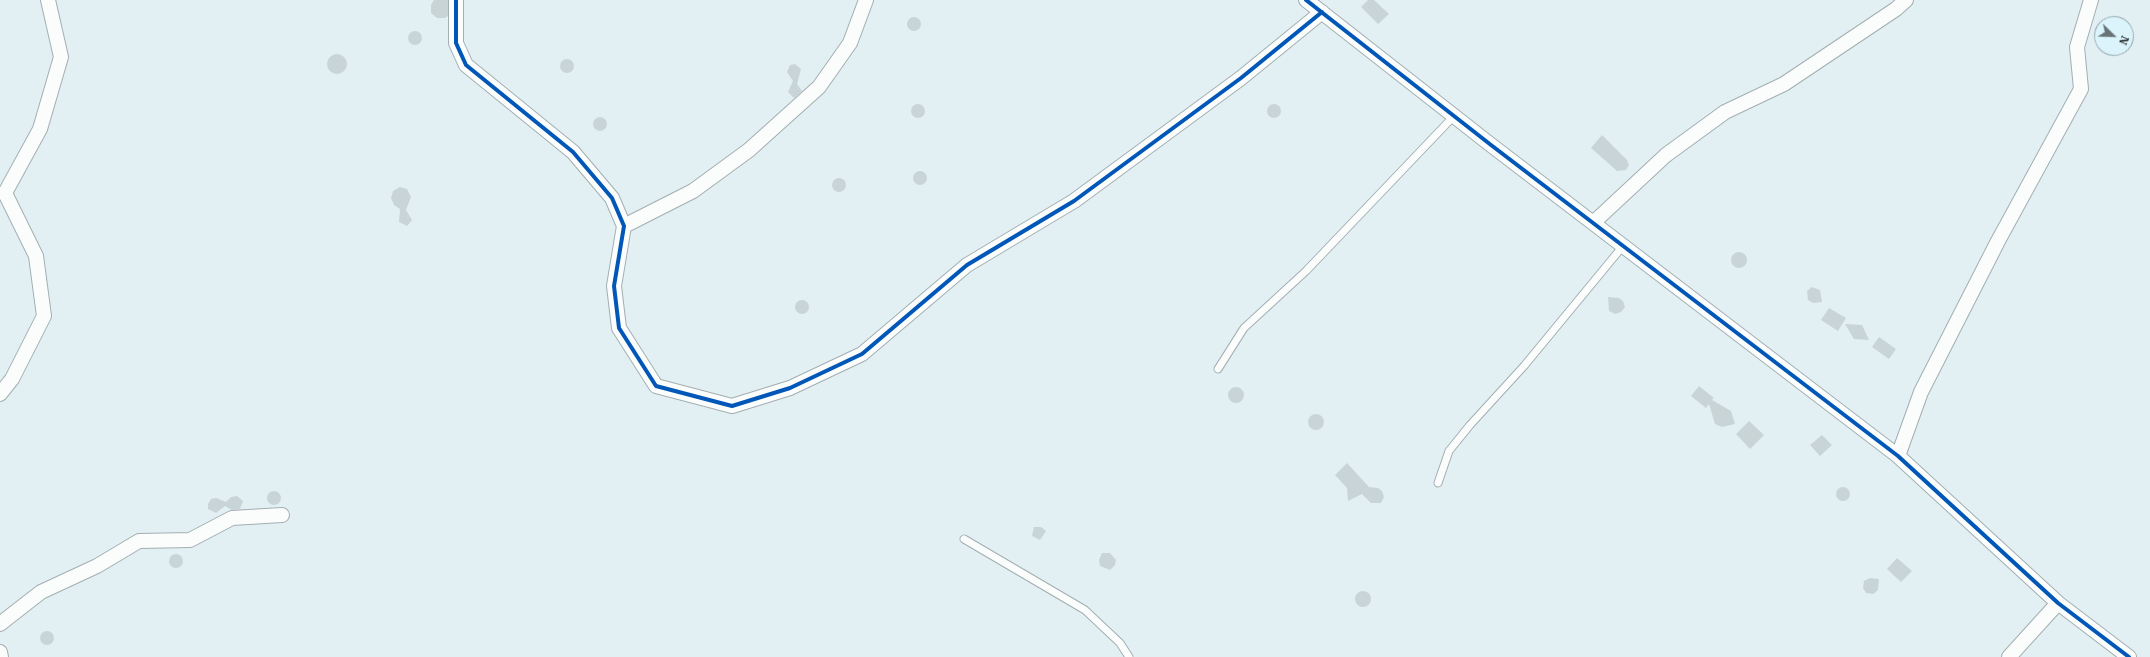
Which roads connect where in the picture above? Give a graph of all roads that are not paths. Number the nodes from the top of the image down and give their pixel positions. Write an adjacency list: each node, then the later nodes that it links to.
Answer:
1 (48, 0): 13 (street)
2 (456, 0): 10 (street)
3 (866, 0): 10 (street)
4 (1306, 0): 7 (street)
5 (1906, 0): 9 (street)
6 (2091, 0): 14 (street)
7 (1322, 12): 8 (street); 10 (street)
8 (1454, 116): 9 (street); 12 (lane)
9 (1593, 223): 11 (street)
10 (624, 226)
11 (1624, 246): 14 (street); 15 (lane)
12 (1218, 368)
13 (0, 394)
14 (1898, 456): 18 (street)
15 (1438, 483)
16 (282, 516): 19 (street)
17 (964, 539): 22 (lane)
18 (2058, 603): 23 (street); 24 (street)
19 (0, 624)
20 (0, 652): 21 (street)
21 (1, 657)
22 (1128, 657)
23 (2009, 657)
24 (2129, 657)

